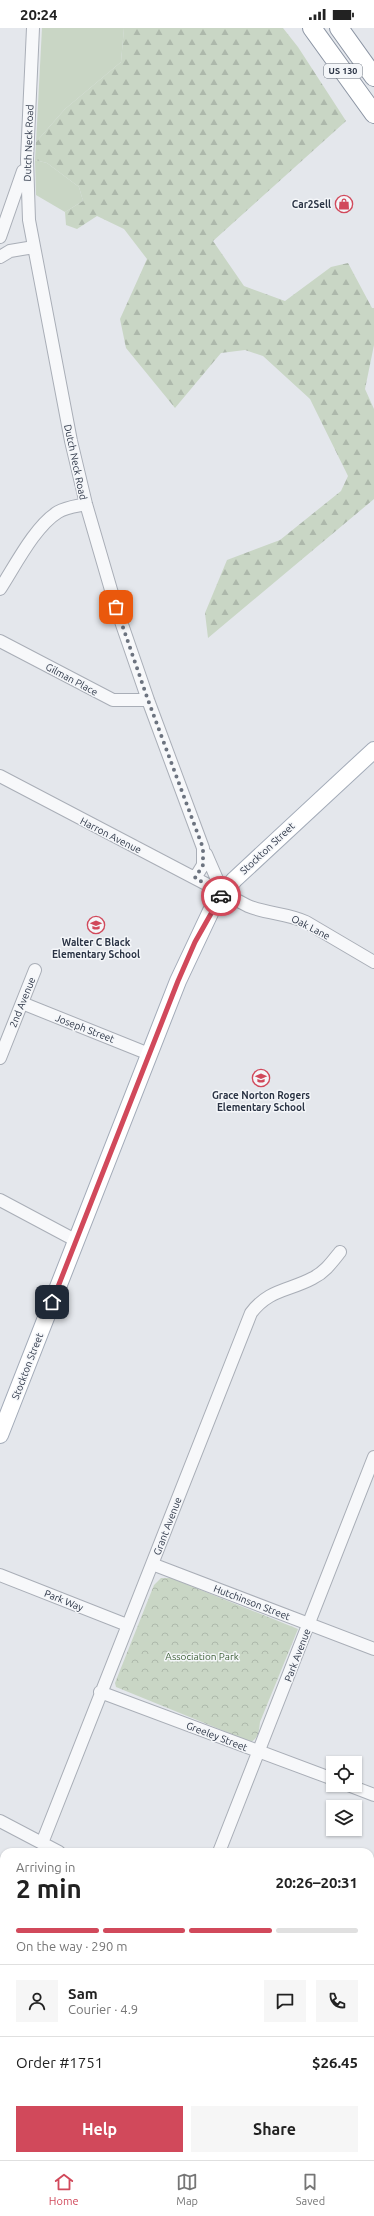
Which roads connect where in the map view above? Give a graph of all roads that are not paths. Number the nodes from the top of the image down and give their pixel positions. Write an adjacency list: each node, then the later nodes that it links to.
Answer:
1 (32, 28): 6 (street, Dutch Neck Road)
2 (312, 28): 5 (highway, US 130)
3 (339, 28): 4 (highway, US 130)
4 (374, 77)
5 (374, 114)
6 (27, 159): 7 (street); 8 (street, Dutch Neck Road)
7 (0, 237)
8 (34, 247): 9 (street); 10 (street, Dutch Neck Road)
9 (0, 257)
10 (86, 504): 11 (street); 13 (street, Dutch Neck Road)
11 (0, 589)
12 (0, 641): 13 (street, Gilman Place)
13 (148, 700): 16 (street, Dutch Neck Road)
14 (374, 750): 18 (main road, Stockton Street)
15 (0, 776): 17 (street, Harron Avenue)
16 (203, 848): 17 (street, Dutch Neck Road); 18 (street)
17 (195, 878): 18 (street, Harron Avenue)
18 (223, 893): 19 (street, Oak Lane); 22 (main road, Stockton Street)
19 (374, 962)
20 (35, 970): 21 (street, 2nd Avenue)
21 (22, 1003): 22 (street, Joseph Street); 23 (street, 2nd Avenue)
22 (149, 1054): 25 (main road, Stockton Street)
23 (0, 1058)
24 (0, 1200): 25 (street)
25 (75, 1240): 27 (main road, Stockton Street)
26 (340, 1252): 29 (street, Grant Avenue)
27 (0, 1435)
28 (374, 1457): 31 (street, Park Avenue)
29 (152, 1564): 31 (street, Hutchinson Street); 32 (street, Grant Avenue)
30 (0, 1575): 32 (street, Park Way)
31 (309, 1624): 33 (street, Hutchinson Street); 35 (street, Park Avenue)
32 (127, 1625): 34 (street, Grant Avenue)
33 (374, 1649)
34 (100, 1692): 35 (street, Greeley Street); 40 (street, Grant Avenue)
35 (259, 1752): 36 (street, Greeley Street); 42 (street, Park Avenue)
36 (326, 1776)
37 (362, 1790): 38 (street)
38 (374, 1795)
39 (0, 1821): 40 (street)
40 (42, 1843): 41 (street)
41 (51, 1848)
42 (221, 1848)

